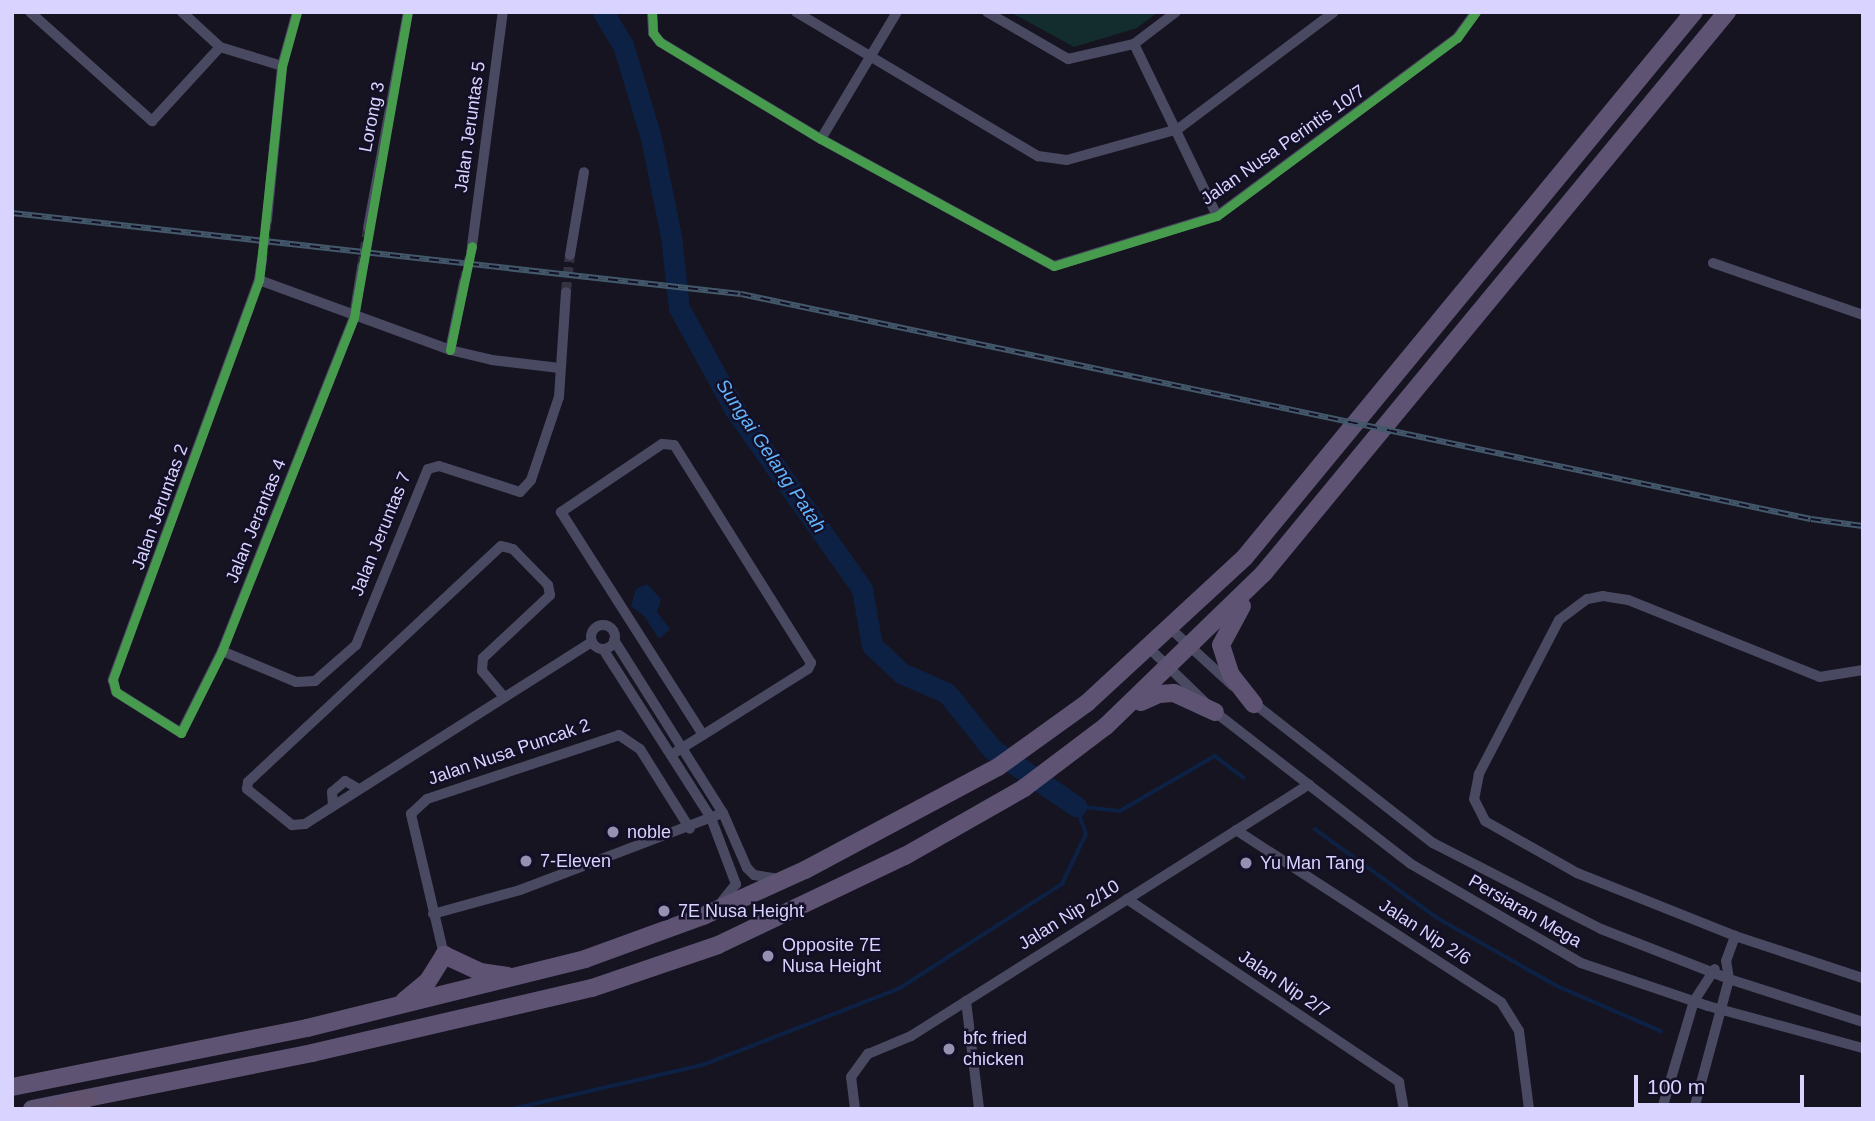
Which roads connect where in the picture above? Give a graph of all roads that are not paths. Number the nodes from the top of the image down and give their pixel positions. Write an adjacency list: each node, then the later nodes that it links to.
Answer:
1 (30, 12): 16 (street)
2 (297, 12): 18 (street)
3 (408, 12): 24 (street, Lorong 3)
4 (503, 12): 25 (street, Jalan Jeruntas 5)
5 (652, 12): 20 (street, Jalan Nusa Perintis 10/7)
6 (796, 12): 17 (street)
7 (897, 12): 17 (street)
8 (987, 12): 15 (street)
9 (1176, 12): 15 (street)
10 (1334, 12): 19 (street)
11 (1476, 12): 22 (street, Jalan Nusa Perintis 10/7)
12 (1694, 12): 38 (main road)
13 (1727, 12): 37 (main road)
14 (183, 13): 16 (street)
15 (1134, 44): 19 (street)
16 (220, 47): 18 (street)
17 (871, 56): 19 (street); 20 (street)
18 (282, 66): 23 (street)
19 (1178, 129): 22 (street)
20 (821, 139): 22 (street, Jalan Nusa Perintis 10/7)
21 (584, 172): 26 (street)
22 (1217, 216)
23 (267, 220)
24 (368, 228)
25 (472, 246)
26 (570, 255)
27 (262, 260): 30 (street, Jalan Jeruntas 2)
28 (1713, 263): 33 (street)
29 (362, 267): 34 (street)
30 (259, 280): 34 (street); 51 (street, Jalan Jeruntas 2)
31 (464, 282): 35 (street)
32 (566, 292): 36 (street)
33 (1863, 315)
34 (354, 317): 35 (street); 44 (street, Jalan Jerantas 4)
35 (450, 350): 36 (street)
36 (560, 368): 44 (street, Jalan Jeruntas 7)
37 (1264, 574): 43 (main road); 48 (main road)
38 (1171, 629): 42 (main road); 43 (street, Persiaran Mega)
39 (614, 640): 40 (street); 41 (street); 53 (street)
40 (592, 642): 41 (street); 47 (street)
41 (603, 649): 54 (street)
42 (1150, 649): 45 (street, Persiaran Mega); 60 (main road)
43 (1188, 649): 45 (main road); 48 (street, Persiaran Mega)
44 (222, 651): 51 (street, Jalan Jerantas 4)
45 (1170, 668): 49 (street, Persiaran Mega); 50 (main road)
46 (1863, 670): 64 (street)
47 (504, 697): 47 (street)
48 (1254, 704): 67 (street, Persiaran Mega)
49 (1215, 712): 50 (main road); 55 (street, Persiaran Mega)
50 (1106, 726): 78 (main road)
51 (181, 733)
52 (703, 736): 52 (street); 53 (street)
53 (682, 748): 54 (street); 56 (street)
54 (671, 755): 57 (street)
55 (1309, 784): 59 (street, Jalan Nip 2/10); 72 (street, Persiaran Mega)
56 (723, 813): 57 (street); 60 (street)
57 (711, 818): 58 (street); 63 (street)
58 (690, 829): 62 (street); 62 (street, Jalan Nusa Puncak 2)
59 (1236, 830): 61 (street, Jalan Nip 2/10); 84 (street, Jalan Nip 2/6)
60 (784, 879): 63 (main road)
61 (1127, 899): 71 (street, Jalan Nip 2/10); 83 (street, Jalan Nip 2/7)
62 (433, 914): 65 (street)
63 (703, 916): 68 (main road)
64 (1735, 936): 66 (street); 69 (street)
65 (444, 956): 68 (main road); 73 (main road)
66 (1726, 961): 67 (street); 70 (street)
67 (1711, 972): 70 (street, Persiaran Mega); 72 (street)
68 (515, 978): 73 (main road)
69 (1863, 978)
70 (1729, 979): 74 (street); 75 (street, Persiaran Mega)
71 (967, 1001): 81 (street, Jalan Nip 2/10); 82 (street)
72 (1694, 1001): 74 (street, Persiaran Mega); 85 (street)
73 (399, 1005): 77 (main road)
74 (1718, 1009): 76 (street, Persiaran Mega); 86 (street)
75 (1863, 1022)
76 (1863, 1048)
77 (12, 1087)
78 (86, 1099): 79 (main road); 80 (highway)
79 (32, 1109)
80 (60, 1109)
81 (855, 1109)
82 (979, 1109)
83 (1404, 1109)
84 (1529, 1109)
85 (1662, 1109)
86 (1694, 1109)

